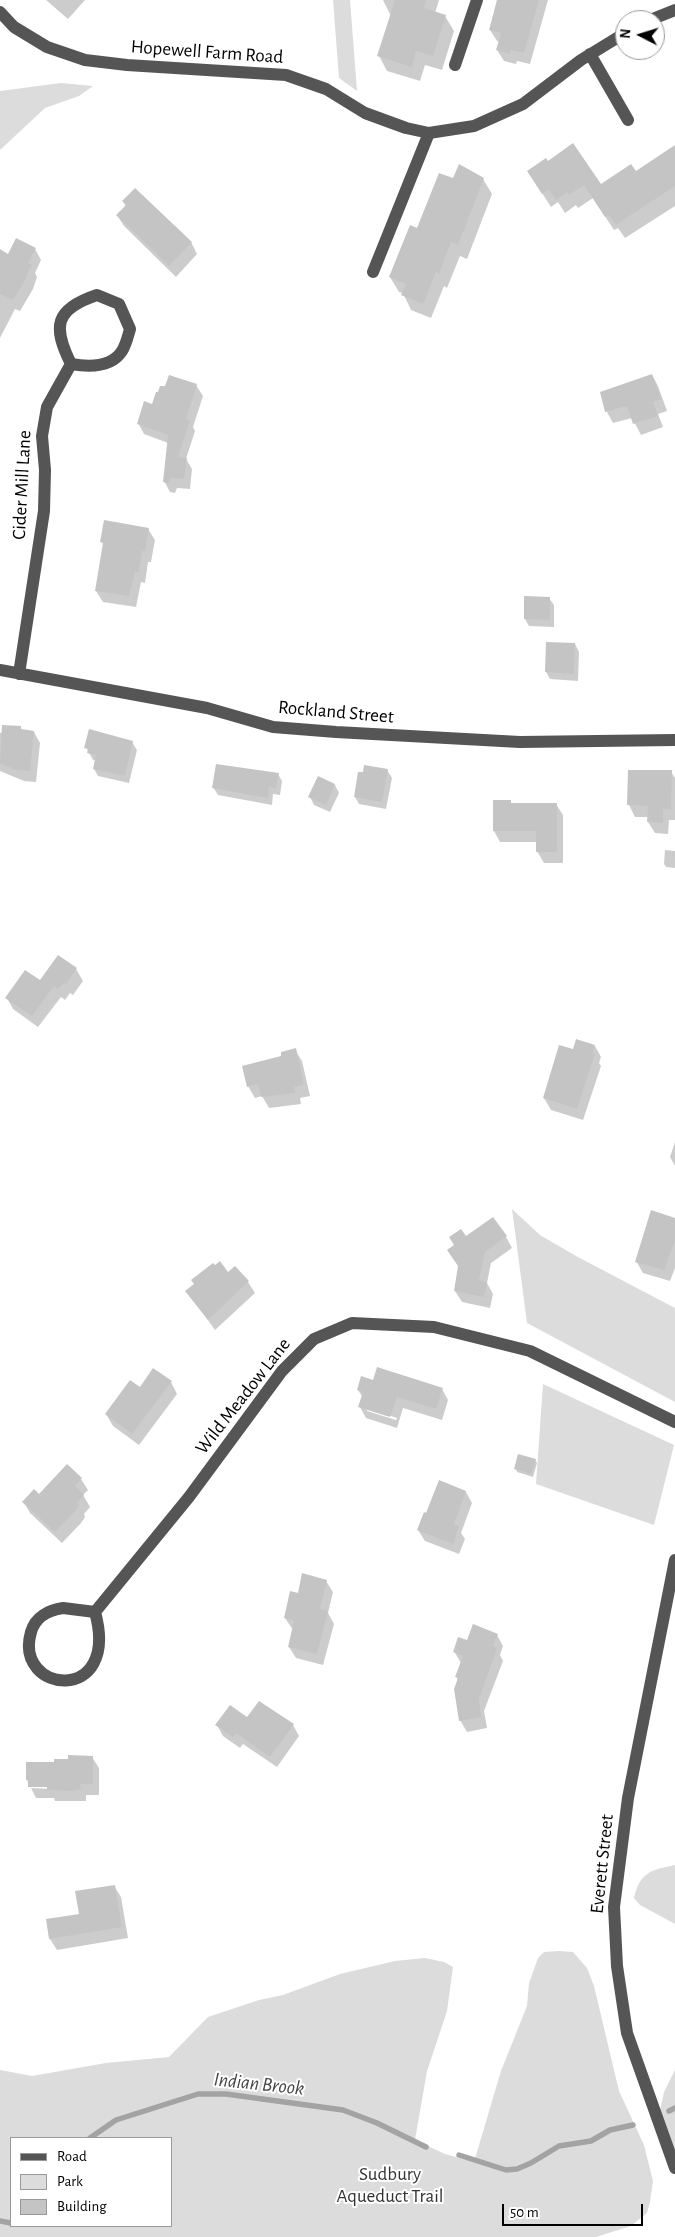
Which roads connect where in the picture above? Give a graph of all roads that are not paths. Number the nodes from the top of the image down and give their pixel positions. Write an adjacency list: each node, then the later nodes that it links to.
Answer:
1 (477, 0): 5 (street)
2 (0, 12): 7 (street, Hopewell Farm Road)
3 (615, 39): 4 (street, Hopewell Farm Road)
4 (590, 54): 6 (street); 7 (street, Hopewell Farm Road)
5 (455, 65)
6 (628, 120)
7 (429, 133): 8 (street)
8 (373, 272)
9 (71, 364): 9 (street); 11 (street, Cider Mill Lane)
10 (0, 670): 11 (street, Rockland Street)
11 (19, 674): 12 (street, Rockland Street)
12 (675, 740)
13 (675, 1422): 15 (street, Wild Meadow Lane)
14 (675, 1560): 16 (street, Everett Street)
15 (94, 1612): 15 (street)
16 (675, 2168)

